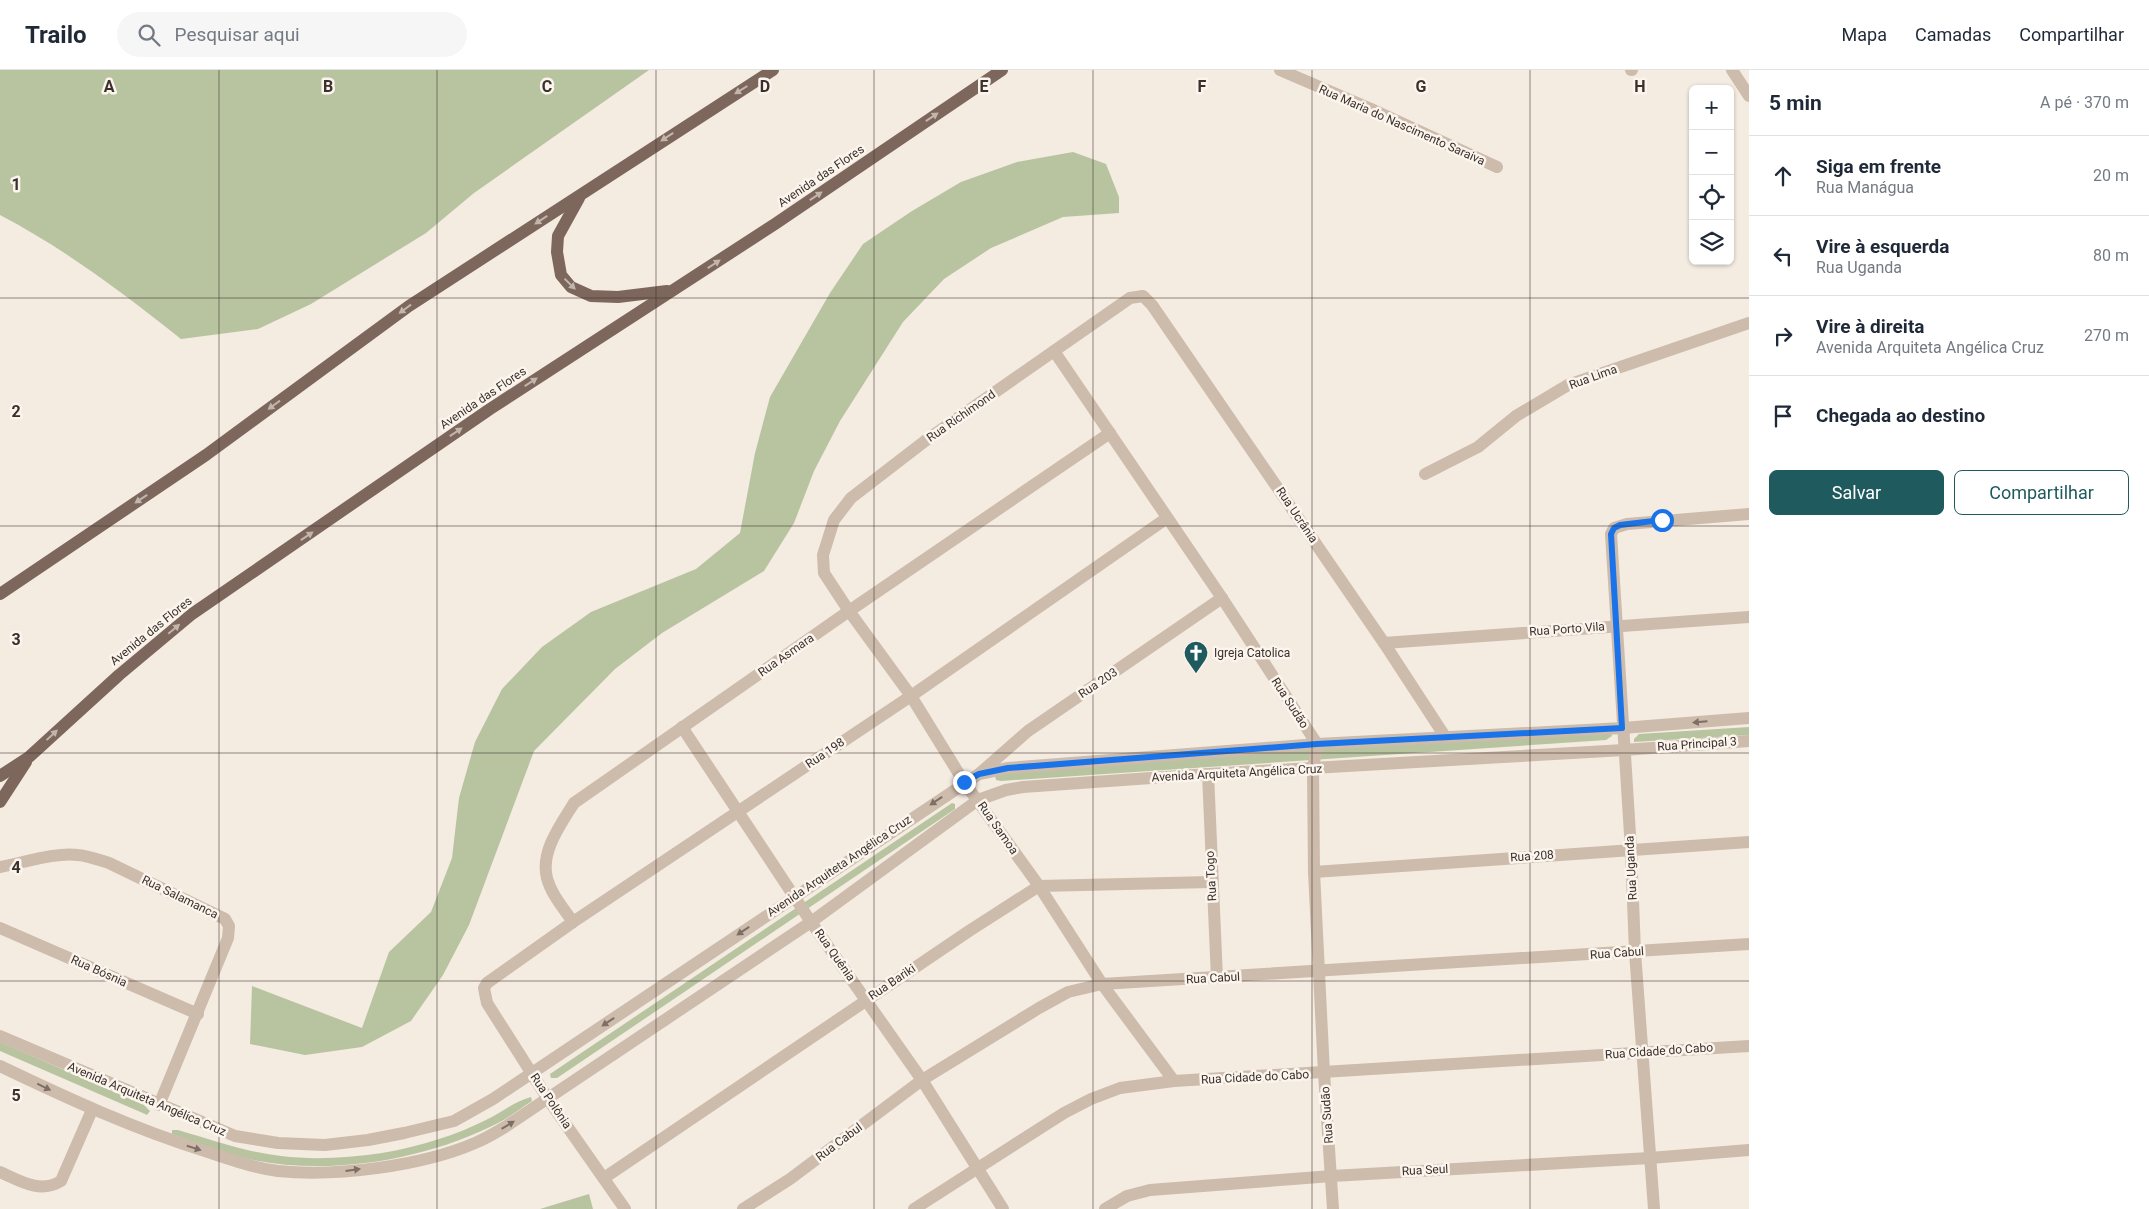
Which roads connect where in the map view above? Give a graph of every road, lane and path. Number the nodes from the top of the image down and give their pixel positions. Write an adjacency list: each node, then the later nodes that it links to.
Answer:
1 (773, 70): 7 (main road, one-way to 7)
2 (1002, 70): 8 (main road, Avenida das Flores, one-way to 2)
3 (1280, 70): 6 (street, Rua Maria do Nascimento Saraiva)
4 (1732, 70): 5 (street)
5 (1749, 96)
6 (1497, 167)
7 (582, 193): 8 (main road, one-way to 8); 17 (main road, one-way to 17)
8 (673, 290): 32 (main road, Avenida das Flores, one-way to 8)
9 (1143, 296): 11 (street, Rua Richimond); 22 (street, Rua Ucrânia)
10 (1749, 323): 13 (street, Rua Lima)
11 (1054, 351): 12 (street, Rua Sudão); 16 (street, Rua Richimond)
12 (1110, 433): 15 (street, Rua Sudão); 19 (street, Rua Asmara)
13 (1425, 474)
14 (1749, 514): 21 (street, Rua Uganda)
15 (1167, 518): 18 (street, Rua Sudão); 23 (street, Rua 198)
16 (824, 573): 19 (street, Rua Samoa)
17 (0, 594)
18 (1222, 598): 29 (street, Rua Sudão); 34 (street, Rua 203)
19 (849, 611): 23 (street, Rua Samoa); 25 (street, Rua Asmara)
20 (1749, 617): 21 (street, Rua Porto Vila)
21 (1617, 625): 22 (street, Rua Porto Vila); 26 (street, Rua Uganda)
22 (1384, 643): 27 (street, Rua Ucrânia)
23 (911, 696): 37 (street, Rua Samoa); 40 (street, Rua 198)
24 (1749, 718): 26 (street, Avenida Arquiteta Angélica Cruz, one-way to 26)
25 (682, 727): 40 (street, Rua Quênia); 48 (street, Rua Asmara)
26 (1622, 728): 27 (street, Avenida Arquiteta Angélica Cruz); 31 (street, Rua Uganda)
27 (1446, 738): 29 (street, Avenida Arquiteta Angélica Cruz)
28 (1749, 741): 30 (street, Rua Principal 3)
29 (1317, 744): 33 (street, Rua Sudão); 34 (street, Avenida Arquiteta Angélica Cruz)
30 (1646, 748): 31 (street, Avenida Arquiteta Angélica Cruz)
31 (1624, 750): 33 (street, Avenida Arquiteta Angélica Cruz); 42 (street, Rua Uganda)
32 (29, 757): 36 (main road, Avenida das Flores); 39 (main road)
33 (1313, 769): 35 (street, Avenida Arquiteta Angélica Cruz); 44 (street, Rua Sudão)
34 (979, 774): 37 (street, Avenida Arquiteta Angélica Cruz)
35 (1208, 774): 38 (street, Avenida Arquiteta Angélica Cruz); 45 (street, Rua Togo)
36 (0, 776)
37 (964, 782): 38 (street, Rua Samoa); 47 (street, Avenida Arquiteta Angélica Cruz, one-way to 47)
38 (978, 800): 46 (street, Rua Samoa); 49 (street, Avenida Arquiteta Angélica Cruz)
39 (0, 802)
40 (738, 812): 47 (street, Rua Quênia); 48 (street, Rua 198)
41 (1749, 842): 42 (street, Rua 208)
42 (1631, 850): 44 (street, Rua 208); 52 (street, Rua Uganda)
43 (0, 867): 58 (street, Rua Salamanca)
44 (1314, 872): 53 (street, Rua Sudão)
45 (1211, 882): 46 (street); 54 (street, Rua Togo)
46 (1039, 886): 55 (street, Rua Samoa); 57 (street, Rua Bariki)
47 (795, 895): 49 (street, Rua Quênia); 63 (street, Avenida Arquiteta Angélica Cruz, one-way to 63)
48 (573, 922): 56 (street, Rua 198)
49 (811, 922): 57 (street, Rua Quênia); 67 (street, Avenida Arquiteta Angélica Cruz)
50 (0, 928): 58 (street, Rua Bósnia)
51 (1749, 944): 52 (street, Rua Cabul)
52 (1635, 952): 53 (street, Rua Cabul); 61 (street, Rua Uganda)
53 (1320, 972): 54 (street, Rua Cabul); 64 (street, Rua Sudão)
54 (1217, 978): 55 (street, Rua Cabul)
55 (1102, 984): 65 (street, Rua Cabul); 66 (street, Rua Samoa)
56 (484, 988): 63 (street, Rua Polônia)
57 (866, 1000): 65 (street, Rua Quênia); 75 (street, Rua Bariki)
58 (198, 1014): 68 (street, Rua Salamanca)
59 (0, 1036): 68 (street, Avenida Arquiteta Angélica Cruz)
60 (1749, 1046): 61 (street, Rua Cidade do Cabo)
61 (1642, 1052): 64 (street, Rua Cidade do Cabo); 71 (street, Rua Uganda)
62 (0, 1066): 69 (street, Avenida Arquiteta Angélica Cruz, one-way to 69)
63 (532, 1073): 67 (street, Rua Polônia); 68 (street, Avenida Arquiteta Angélica Cruz)
64 (1324, 1073): 66 (street, Rua Cidade do Cabo); 74 (street, Rua Sudão)
65 (922, 1080): 72 (street, Rua Quênia); 77 (street, Rua Cabul)
66 (1174, 1081): 72 (street, Rua Cidade do Cabo)
67 (548, 1100): 69 (street, Avenida Arquiteta Angélica Cruz, one-way to 67); 75 (street, Rua Polônia)
68 (159, 1106)
69 (92, 1110): 73 (street)
70 (1749, 1150): 71 (street, Rua Seul)
71 (1650, 1158): 74 (street, Rua Seul); 82 (street, Rua Uganda)
72 (978, 1167): 78 (street, Rua Cidade do Cabo); 79 (street, Rua Quênia)
73 (0, 1172)
74 (1332, 1176): 80 (street, Rua Seul); 81 (street, Rua Sudão)
75 (604, 1178): 76 (street, Rua Polônia)
76 (625, 1209)
77 (743, 1209)
78 (914, 1209)
79 (1003, 1209)
80 (1105, 1209)
81 (1333, 1209)
82 (1654, 1209)

